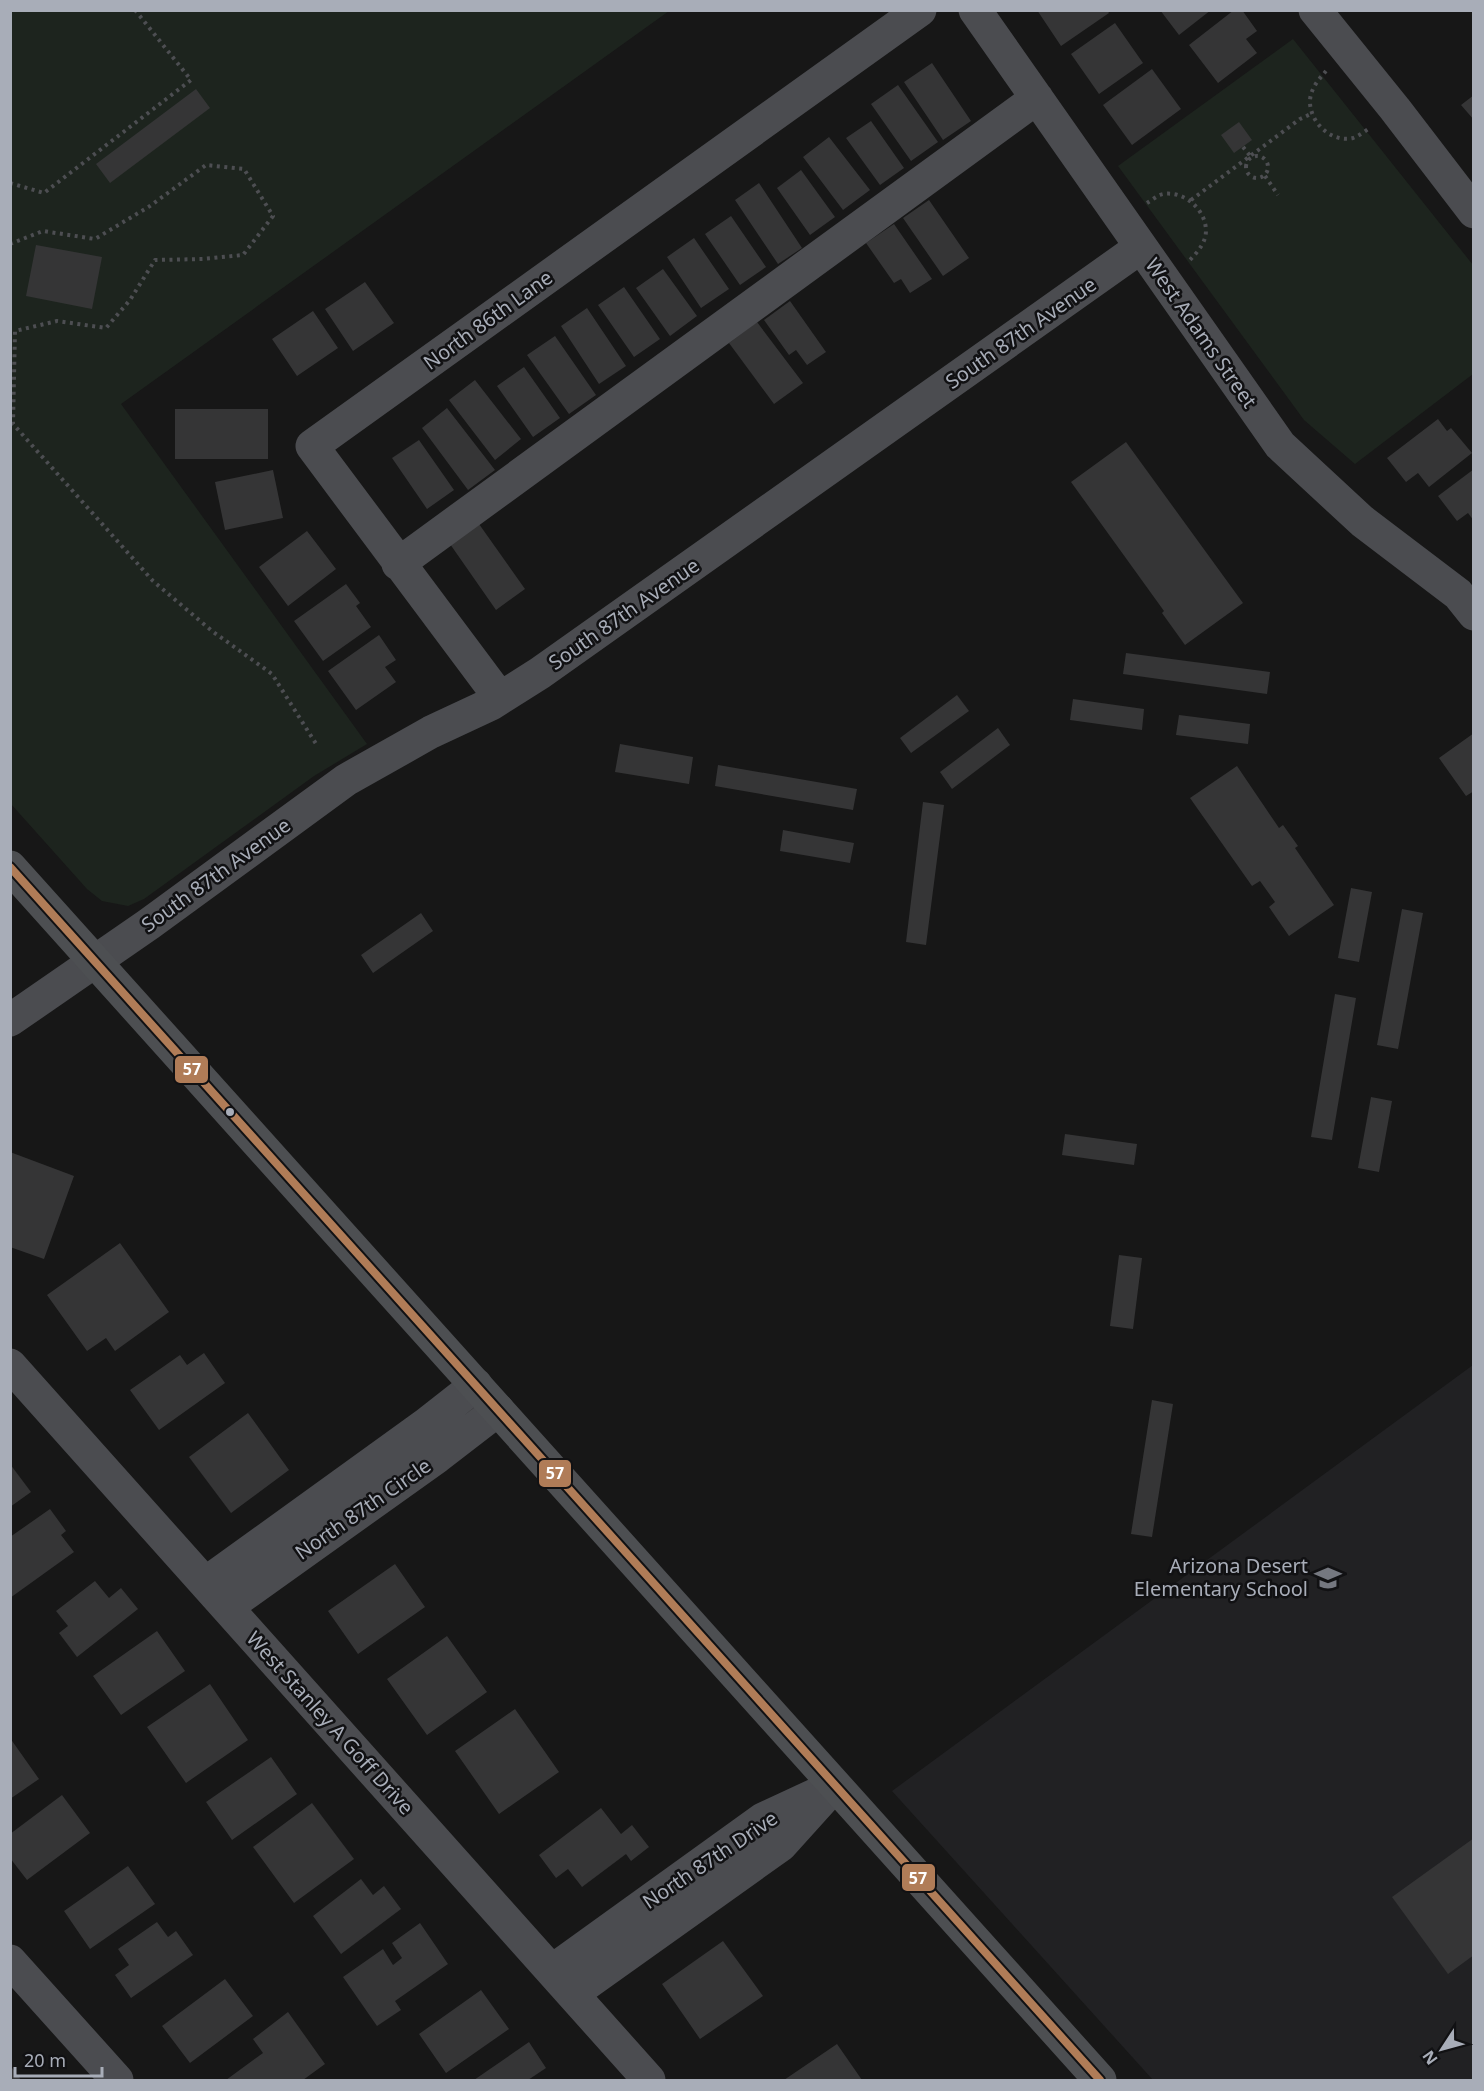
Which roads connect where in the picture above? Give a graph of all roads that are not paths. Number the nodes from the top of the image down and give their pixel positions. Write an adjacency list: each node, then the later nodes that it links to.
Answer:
1 (920, 10): 7 (street, North 86th Lane)
2 (975, 10): 4 (street, West Adams Street)
3 (1315, 10): 5 (street)
4 (1037, 98): 6 (street, West Adams Street); 7 (street)
5 (1473, 212)
6 (1132, 235): 8 (street, West Adams Street); 9 (street, South 87th Avenue)
7 (398, 564): 9 (street, North 86th Lane)
8 (1473, 614)
9 (500, 698): 11 (street, South 87th Avenue)
10 (10, 867): 11 (main road)
11 (96, 962): 12 (street, South 87th Avenue); 14 (main road)
12 (10, 1020)
13 (10, 1365): 16 (street, West Stanley A Goff Drive)
14 (476, 1385): 15 (main road); 16 (street, North 87th Circle)
15 (498, 1410): 16 (street, North 87th Circle); 17 (main road)
16 (216, 1595): 19 (street, West Stanley A Goff Drive)
17 (834, 1786): 19 (street, North 87th Drive); 22 (main road)
18 (10, 1961): 20 (street)
19 (562, 1983): 21 (street, West Stanley A Goff Drive)
20 (117, 2080)
21 (649, 2080)
22 (1100, 2080)

